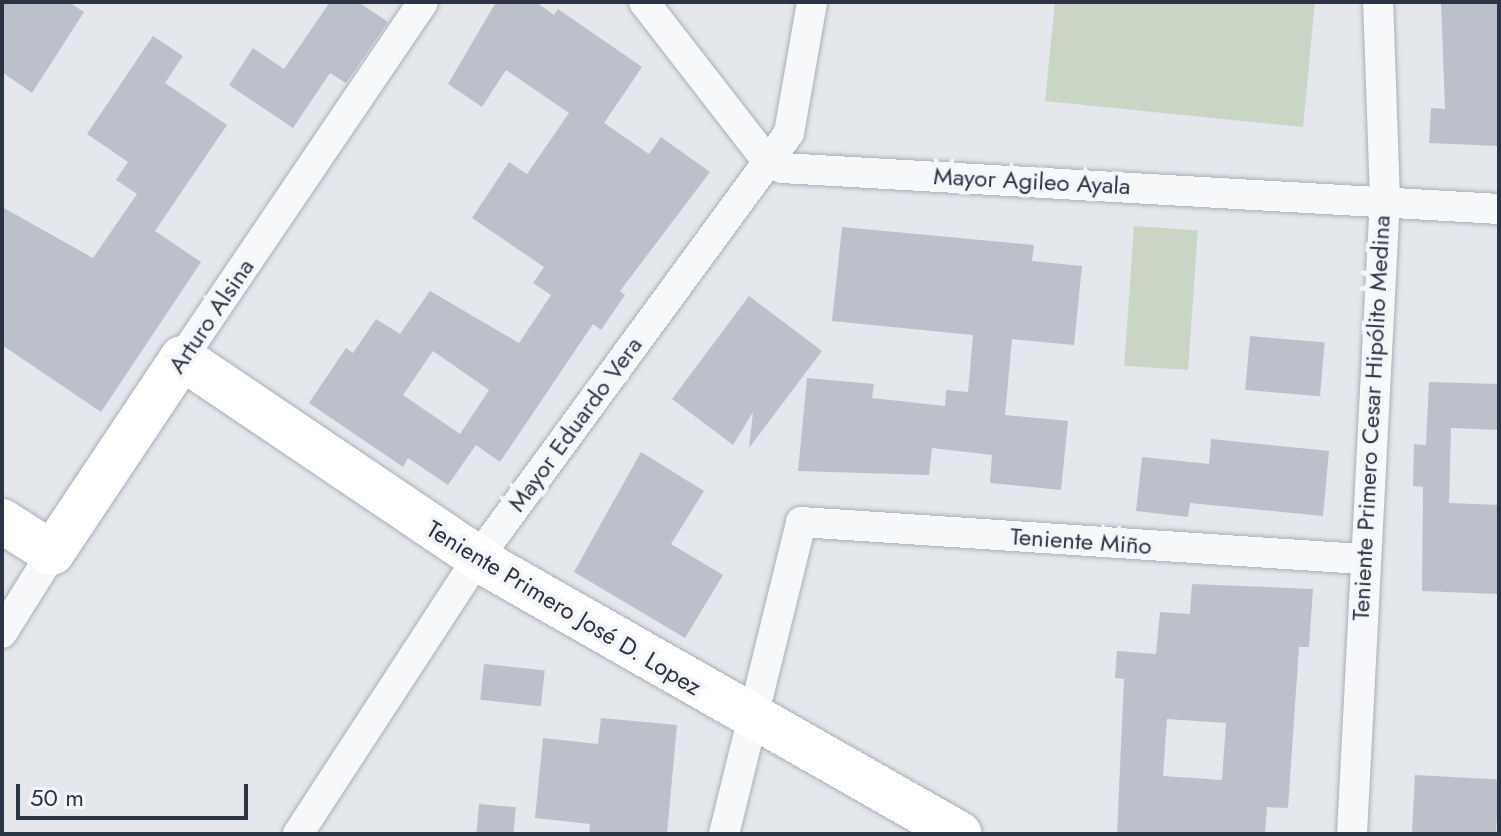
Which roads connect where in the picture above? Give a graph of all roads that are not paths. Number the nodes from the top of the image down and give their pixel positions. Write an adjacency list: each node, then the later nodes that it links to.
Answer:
1 (423, 2): 8 (street, Arturo Alsina)
2 (644, 2): 5 (street)
3 (812, 2): 5 (street, Mayor Eduardo Vera)
4 (1378, 2): 6 (street, Teniente Primero Cesar Hipólito Medina)
5 (766, 159): 6 (street, Mayor Agileo Ayala); 11 (street, Mayor Eduardo Vera)
6 (1385, 199): 7 (street, Mayor Agileo Ayala); 12 (street, Teniente Primero Cesar Hipólito Medina)
7 (1499, 209)
8 (182, 358): 10 (street, Arturo Alsina); 11 (street, Teniente Primero José D. Lopez)
9 (2, 521): 10 (street)
10 (52, 553): 13 (street, Arturo Alsina)
11 (477, 559): 14 (street, Teniente Primero José D. Lopez); 15 (street, Mayor Eduardo Vera)
12 (1361, 559): 14 (street, Teniente Miño); 18 (street, Teniente Primero Cesar Hipólito Medina)
13 (2, 633)
14 (750, 719): 16 (street); 17 (street, Teniente Primero José D. Lopez)
15 (298, 834)
16 (724, 834)
17 (960, 834)
18 (1352, 834)

